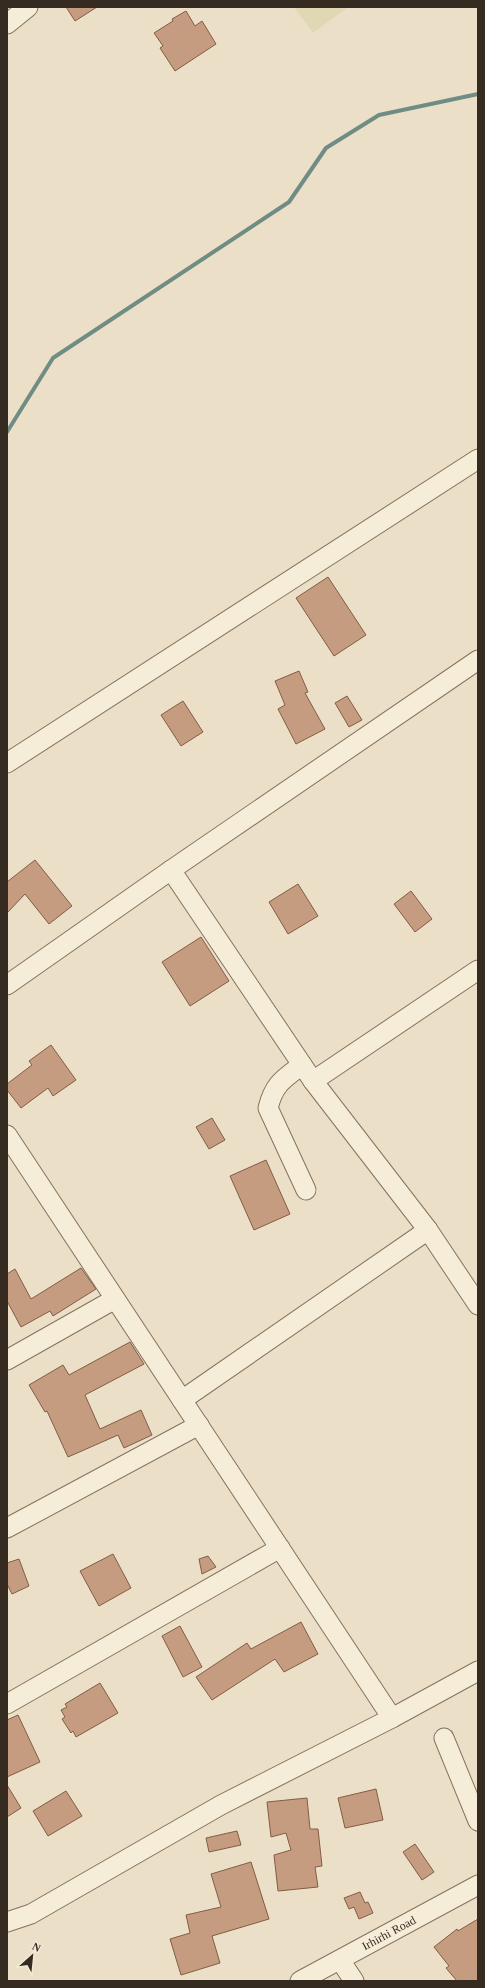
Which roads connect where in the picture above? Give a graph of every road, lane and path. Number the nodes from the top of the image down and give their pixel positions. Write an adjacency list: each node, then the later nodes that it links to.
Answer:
1 (28, 7): 2 (street)
2 (7, 24)
3 (478, 459): 5 (street)
4 (478, 660): 6 (street)
5 (7, 763)
6 (171, 870): 8 (street); 9 (street)
7 (478, 970): 10 (street)
8 (7, 985)
9 (302, 1065): 10 (street); 12 (street)
10 (313, 1081): 13 (street)
11 (7, 1135): 14 (street)
12 (306, 1190)
13 (428, 1230): 15 (street); 17 (street)
14 (115, 1299): 16 (street); 17 (street)
15 (478, 1305)
16 (7, 1360)
17 (182, 1400): 18 (street)
18 (199, 1425): 19 (street); 20 (street)
19 (7, 1528)
20 (280, 1548): 22 (street); 23 (street)
21 (478, 1671): 23 (street)
22 (7, 1704)
23 (392, 1718): 27 (street)
24 (444, 1738): 25 (street)
25 (478, 1821)
26 (478, 1885): 28 (street, Irhirhi Road)
27 (7, 1922)
28 (340, 1960): 29 (street, Irhirhi Road); 30 (street)
29 (300, 1981)
30 (354, 1981)

